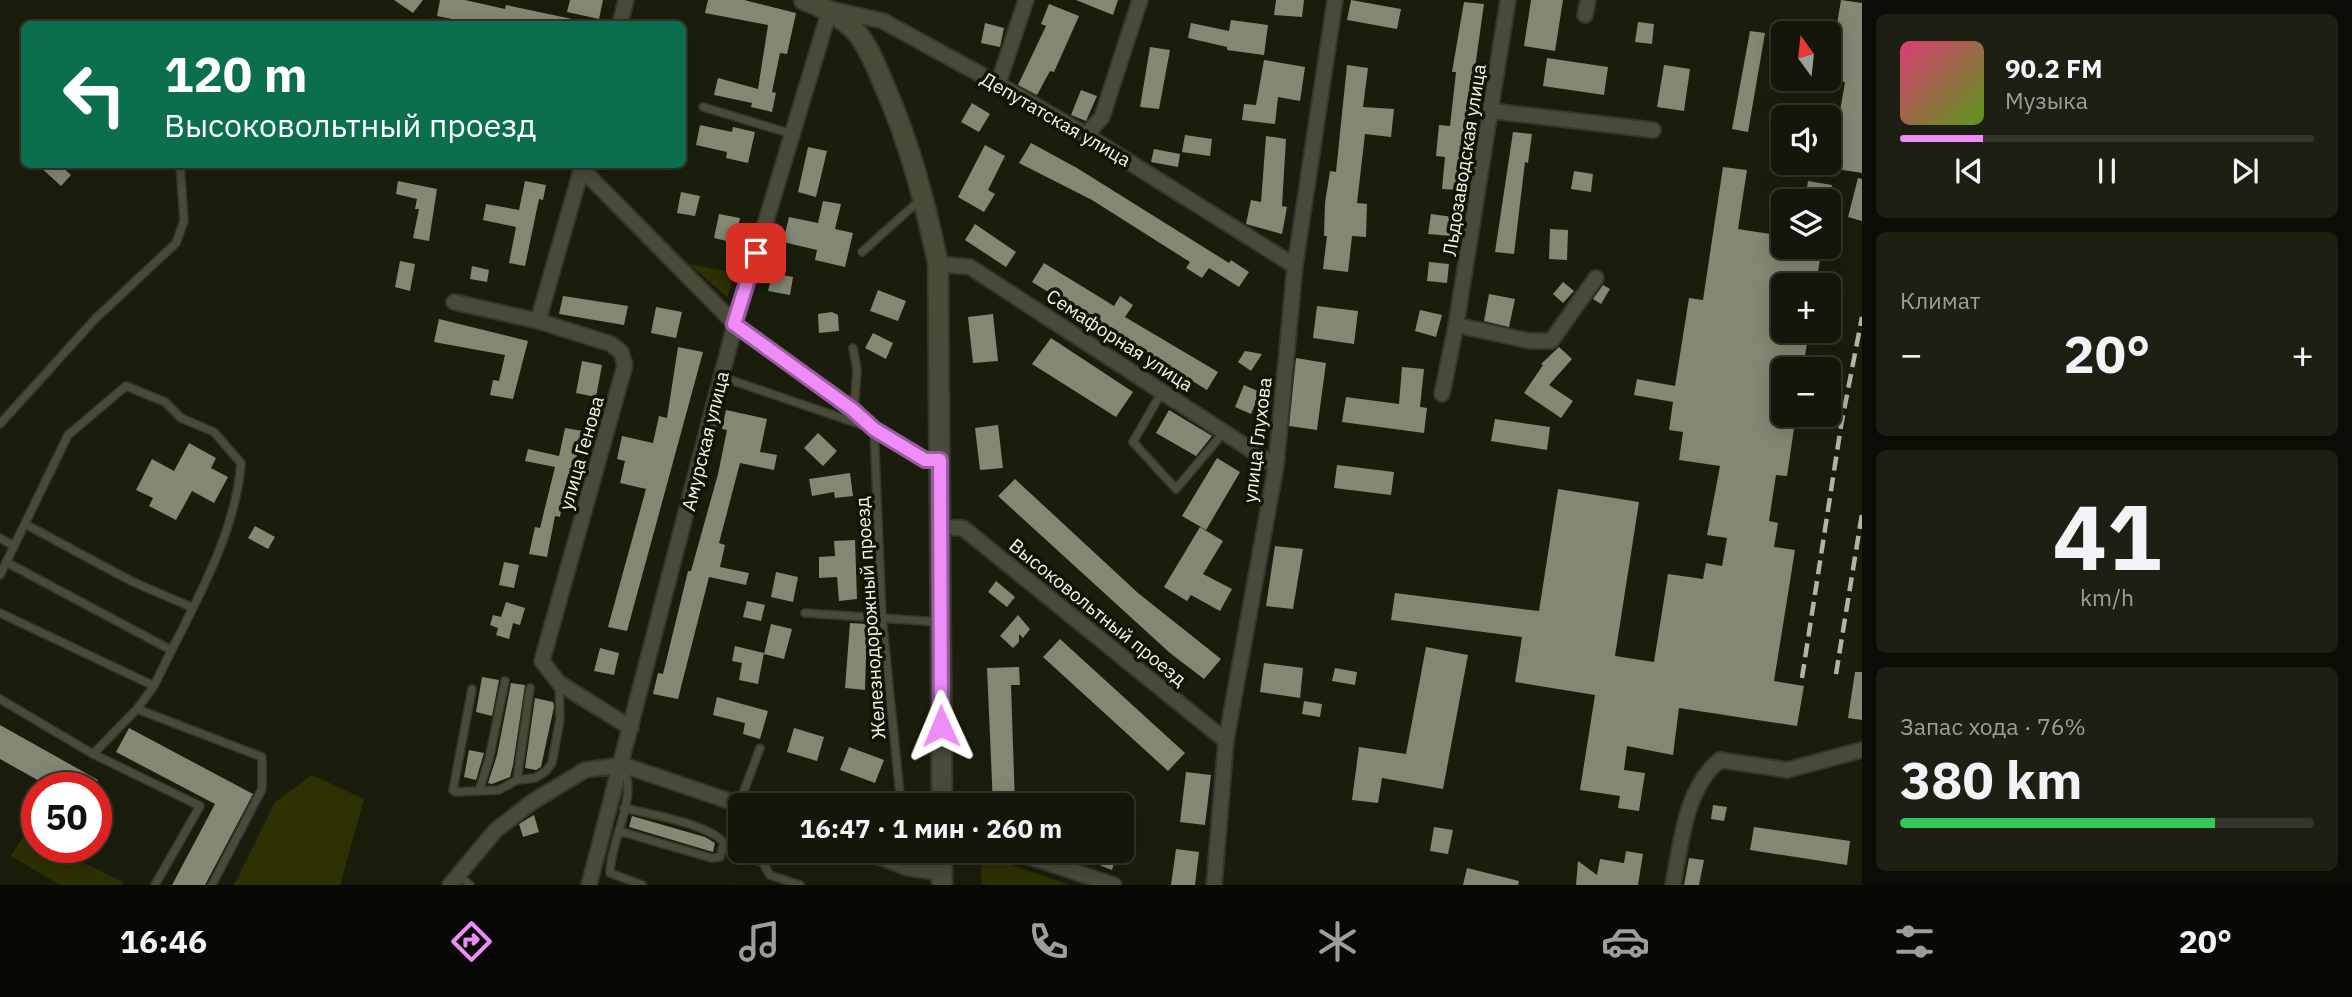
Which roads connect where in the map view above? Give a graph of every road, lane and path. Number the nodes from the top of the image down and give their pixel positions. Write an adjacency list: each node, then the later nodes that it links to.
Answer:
1 (626, 0): 8 (street)
2 (804, 0): 7 (main road, Депутатская улица)
3 (1026, 0): 9 (street)
4 (1140, 0): 14 (street)
5 (1335, 0): 21 (street, улица Глухова)
6 (1508, 0): 11 (street, Льдозаводская улица)
7 (832, 5): 9 (street, Депутатская улица); 13 (street, Амурская улица); 18 (main road)
8 (621, 21)
9 (998, 85): 14 (street, Депутатская улица)
10 (703, 107): 13 (lane)
11 (1492, 111): 12 (street); 26 (street, Льдозаводская улица)
12 (1653, 130)
13 (792, 134): 25 (street, Амурская улица)
14 (1086, 135): 21 (street, Депутатская улица)
15 (180, 168): 32 (lane)
16 (579, 168): 24 (street)
17 (582, 168): 25 (street)
18 (924, 196): 19 (lane); 20 (main road)
19 (862, 252)
20 (938, 264): 29 (street, Семафорная улица); 35 (main road)
21 (1295, 267): 36 (street, улица Глухова)
22 (1596, 278): 26 (street)
23 (454, 302): 24 (street, улица Генова)
24 (538, 321): 50 (street, улица Генова)
25 (734, 324): 28 (street, Амурская улица); 31 (street)
26 (1456, 325): 30 (street, Льдозаводская улица)
27 (853, 348): 31 (lane)
28 (722, 377): 33 (lane); 56 (street, Амурская улица)
29 (1163, 390): 34 (street, Семафорная улица); 34 (lane)
30 (1442, 394)
31 (853, 410): 33 (street)
32 (0, 424)
33 (874, 429): 35 (street); 46 (lane, Железнодорожный проезд)
34 (1224, 432): 36 (street, Семафорная улица)
35 (940, 460): 38 (main road)
36 (1276, 466): 57 (street, улица Глухова)
37 (25, 524): 40 (lane); 43 (lane); 43 (lane)
38 (940, 527): 47 (main road); 57 (street, Высоковольтный проезд)
39 (0, 538): 40 (lane)
40 (14, 546): 41 (lane)
41 (6, 562): 42 (lane); 48 (lane)
42 (0, 575)
43 (191, 607): 48 (lane)
44 (0, 613): 51 (lane)
45 (805, 613): 46 (lane)
46 (882, 617): 47 (lane); 65 (lane, Железнодорожный проезд)
47 (940, 622): 66 (main road)
48 (171, 650): 51 (lane)
49 (505, 681): 63 (lane)
50 (559, 683): 56 (street); 62 (lane)
51 (154, 685): 55 (lane)
52 (530, 688): 62 (lane)
53 (472, 690): 63 (lane)
54 (0, 699): 60 (lane)
55 (136, 709): 60 (lane); 78 (lane)
56 (631, 728): 61 (street, Амурская улица)
57 (1226, 741): 84 (street, улица Глухова)
58 (760, 748): 64 (lane)
59 (1862, 750): 85 (street)
60 (93, 754): 77 (lane)
61 (622, 765): 67 (street); 68 (lane); 76 (street); 80 (street, Амурская улица)
62 (517, 780): 63 (lane)
63 (478, 791)
64 (744, 793)
65 (900, 793)
66 (942, 793)
67 (728, 801)
68 (624, 808): 69 (lane); 70 (lane)
69 (619, 831): 70 (lane); 81 (lane)
70 (722, 849): 82 (lane)
71 (895, 863): 74 (street)
72 (907, 863): 74 (lane)
73 (1048, 863): 83 (street)
74 (908, 868): 75 (street)
75 (942, 879)
76 (454, 880): 79 (lane)
77 (155, 885)
78 (212, 885)
79 (470, 885)
80 (589, 885)
81 (642, 885)
82 (800, 885)
83 (1114, 885)
84 (1214, 885)
85 (1673, 885)

